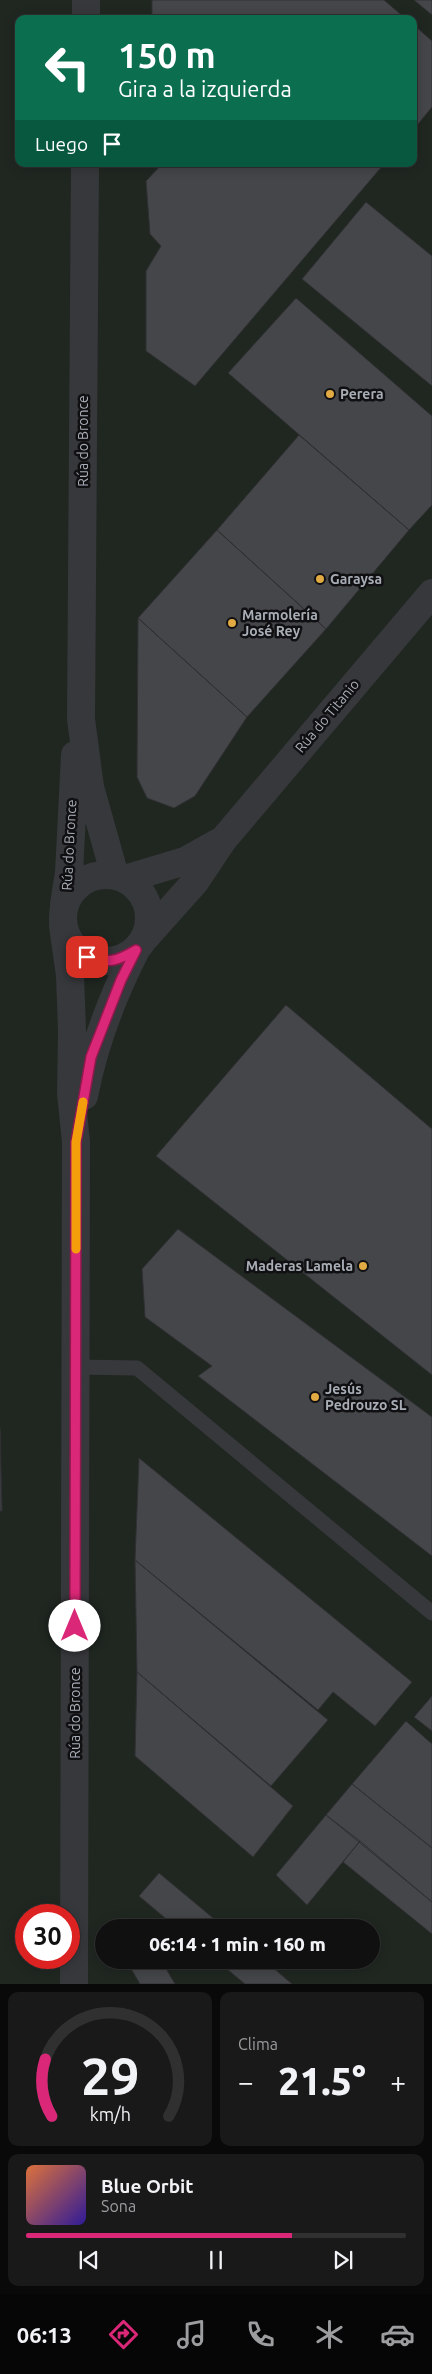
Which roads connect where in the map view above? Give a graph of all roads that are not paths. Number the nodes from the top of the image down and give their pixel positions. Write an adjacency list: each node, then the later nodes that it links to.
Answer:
1 (86, 0): 2 (street)
2 (86, 15)
3 (85, 167): 5 (street, Rúa do Bronce)
4 (432, 593): 7 (street, Rúa do Titanio)
5 (81, 719): 6 (street, Rúa do Bronce); 10 (street, Rúa do Bronce)
6 (106, 840): 8 (street); 9 (street, Rúa do Bronce)
7 (222, 840): 8 (street, Rúa do Titanio); 11 (street, Rúa do Titanio)
8 (159, 870): 9 (street, Rúa do Titanio)
9 (120, 877): 10 (street); 11 (street)
10 (63, 919): 11 (street); 12 (street, Rúa do Bronce)
11 (140, 944): 12 (street, Rúa do Bronce)
12 (76, 1142): 13 (street, Rúa do Bronce)
13 (75, 1367): 14 (lane); 15 (street, Rúa do Bronce)
14 (432, 1613)
15 (74, 1984)

